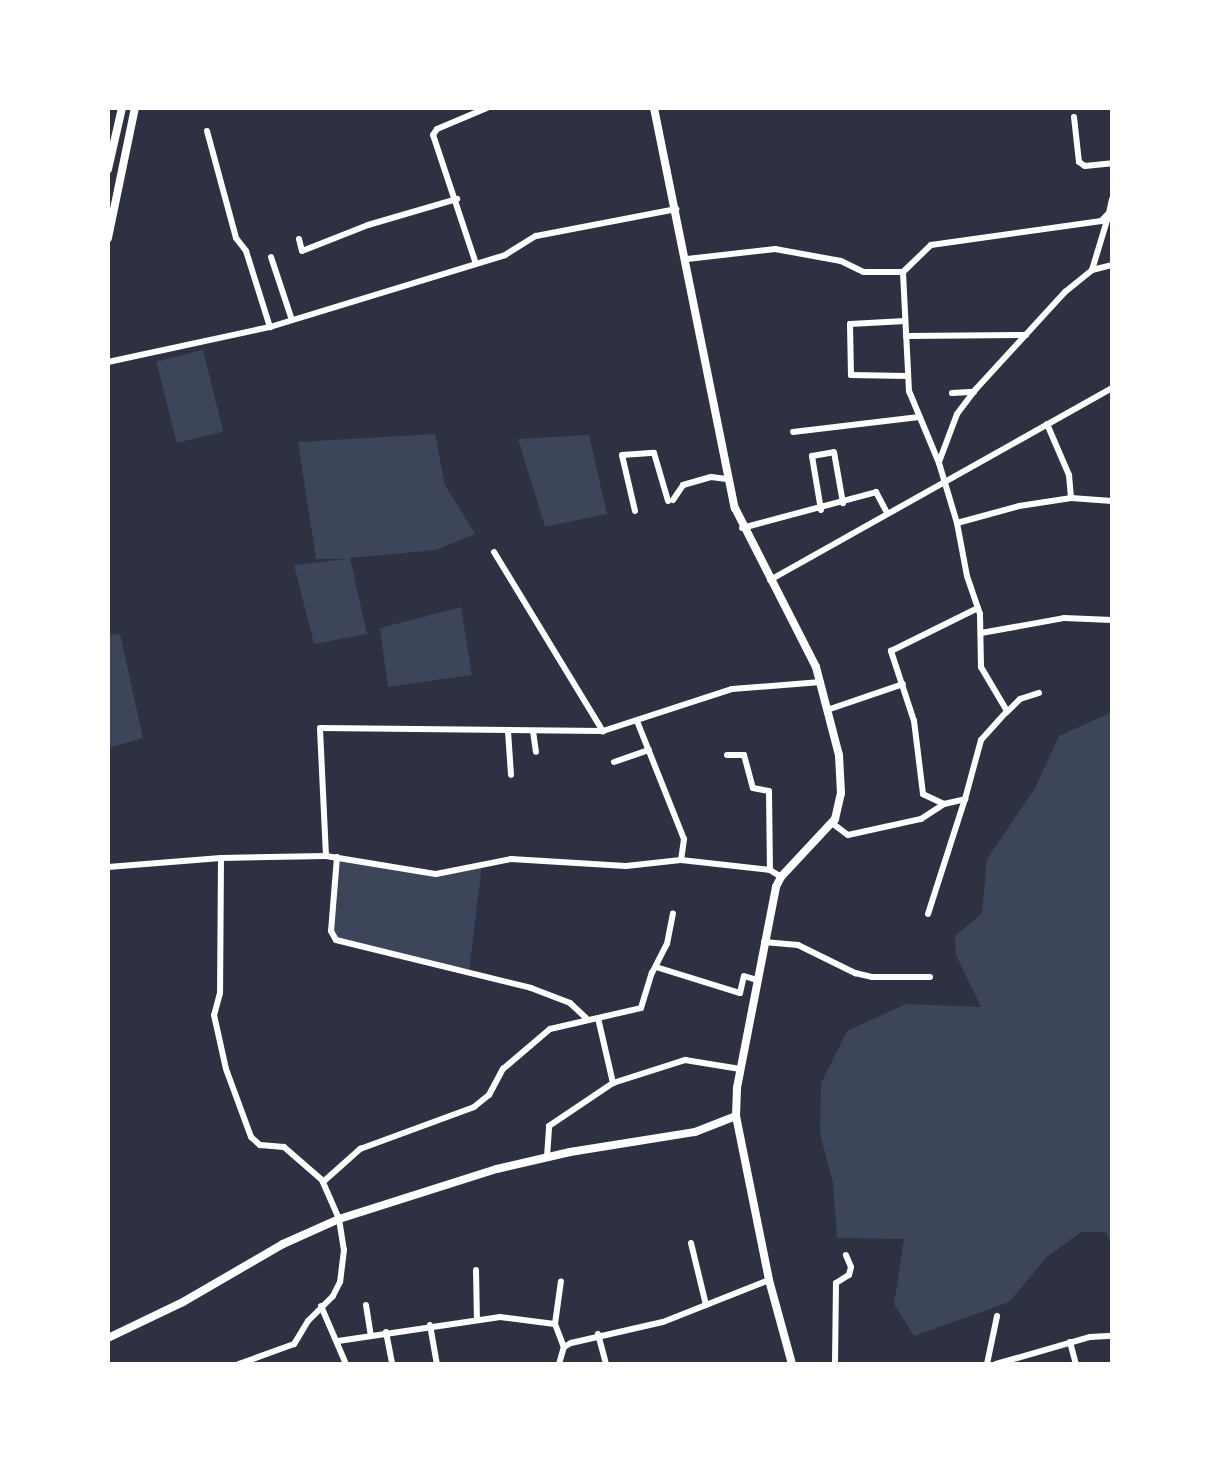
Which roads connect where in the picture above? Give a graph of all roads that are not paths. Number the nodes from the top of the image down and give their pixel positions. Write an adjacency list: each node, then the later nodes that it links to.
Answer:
1 (122, 108): 8 (main road)
2 (135, 108): 13 (main road)
3 (487, 108): 9 (street)
4 (654, 108): 11 (main road)
5 (1074, 117): 7 (street)
6 (207, 131): 23 (street)
7 (1112, 163)
8 (108, 169)
9 (457, 199): 14 (street); 17 (street)
10 (1112, 199): 12 (street)
11 (677, 209): 16 (main road); 17 (street)
12 (1111, 213): 19 (street); 20 (street)
13 (108, 238)
14 (299, 239)
15 (271, 257): 21 (street)
16 (687, 259): 20 (street); 35 (main road)
17 (476, 264): 21 (street)
18 (1112, 265): 19 (street)
19 (1092, 270): 24 (street)
20 (903, 272): 22 (street)
21 (292, 320): 23 (street)
22 (905, 321): 25 (street); 27 (street)
23 (270, 327): 26 (street)
24 (1026, 335): 25 (street); 29 (street)
25 (906, 336): 27 (street)
26 (108, 362)
27 (907, 375): 31 (street)
28 (1112, 388): 32 (street)
29 (974, 392): 30 (street); 34 (street)
30 (952, 393)
31 (918, 417): 33 (street); 34 (street)
32 (1047, 424): 36 (street); 37 (street)
33 (793, 432)
34 (939, 463): 36 (street)
35 (727, 479): 41 (street); 44 (main road)
36 (944, 480): 42 (street); 43 (street)
37 (1071, 498): 38 (street); 43 (street)
38 (1112, 501)
39 (843, 503): 40 (street); 40 (street); 42 (street)
40 (821, 510): 44 (street)
41 (635, 511)
42 (886, 511): 46 (street)
43 (957, 523): 47 (street)
44 (742, 528): 46 (main road)
45 (494, 552): 56 (street)
46 (770, 580): 50 (main road)
47 (978, 608): 49 (street); 51 (street)
48 (1112, 620): 49 (street)
49 (981, 633): 54 (street)
50 (821, 682): 53 (main road); 55 (street)
51 (903, 684): 53 (street); 65 (street)
52 (1039, 693): 54 (street)
53 (830, 709): 66 (main road)
54 (1006, 713): 64 (street)
55 (637, 721): 56 (street); 59 (street)
56 (603, 730): 58 (street)
57 (508, 731): 58 (street); 63 (street); 67 (street)
58 (533, 731): 60 (street)
59 (649, 750): 62 (street); 70 (street)
60 (536, 752)
61 (727, 755): 72 (street)
62 (614, 762)
63 (511, 775)
64 (965, 799): 65 (street); 75 (street)
65 (944, 804): 66 (street)
66 (832, 823): 73 (main road)
67 (326, 856): 68 (street); 69 (street)
68 (221, 858): 71 (street); 86 (street)
69 (337, 858): 70 (street); 81 (street)
70 (681, 860): 72 (street)
71 (108, 867)
72 (771, 870): 73 (street)
73 (781, 877): 76 (main road)
74 (672, 914): 77 (street)
75 (928, 914)
76 (764, 942): 78 (street); 79 (main road)
77 (656, 967): 79 (street); 80 (street)
78 (930, 978)
79 (757, 980): 82 (main road)
80 (597, 1018): 81 (street); 83 (street)
81 (587, 1019): 86 (street)
82 (740, 1069): 83 (street); 84 (main road)
83 (613, 1083): 85 (street)
84 (736, 1116): 85 (main road); 91 (main road)
85 (548, 1157): 87 (main road)
86 (323, 1182): 87 (street)
87 (339, 1219): 93 (street); 104 (main road)
88 (691, 1243): 95 (street)
89 (846, 1255): 116 (street)
90 (476, 1270): 97 (street)
91 (769, 1280): 95 (street); 115 (main road)
92 (561, 1281): 98 (street)
93 (321, 1305): 105 (street); 109 (street)
94 (366, 1305): 102 (street)
95 (706, 1305): 101 (street)
96 (997, 1316): 117 (street)
97 (477, 1320): 98 (street); 99 (street)
98 (555, 1324): 107 (street)
99 (430, 1325): 100 (street); 112 (street)
100 (386, 1332): 102 (street); 111 (street)
101 (598, 1334): 107 (street); 114 (street)
102 (371, 1335): 105 (street)
103 (1112, 1336): 106 (street)
104 (108, 1338)
105 (338, 1341): 110 (street)
106 (1070, 1342): 108 (street); 120 (street)
107 (564, 1347): 113 (street)
108 (1024, 1355): 118 (street); 119 (street)
109 (239, 1364)
110 (346, 1364)
111 (392, 1364)
112 (437, 1364)
113 (559, 1364)
114 (606, 1364)
115 (792, 1364)
116 (835, 1364)
117 (987, 1364)
118 (996, 1364)
119 (1027, 1364)
120 (1076, 1364)

